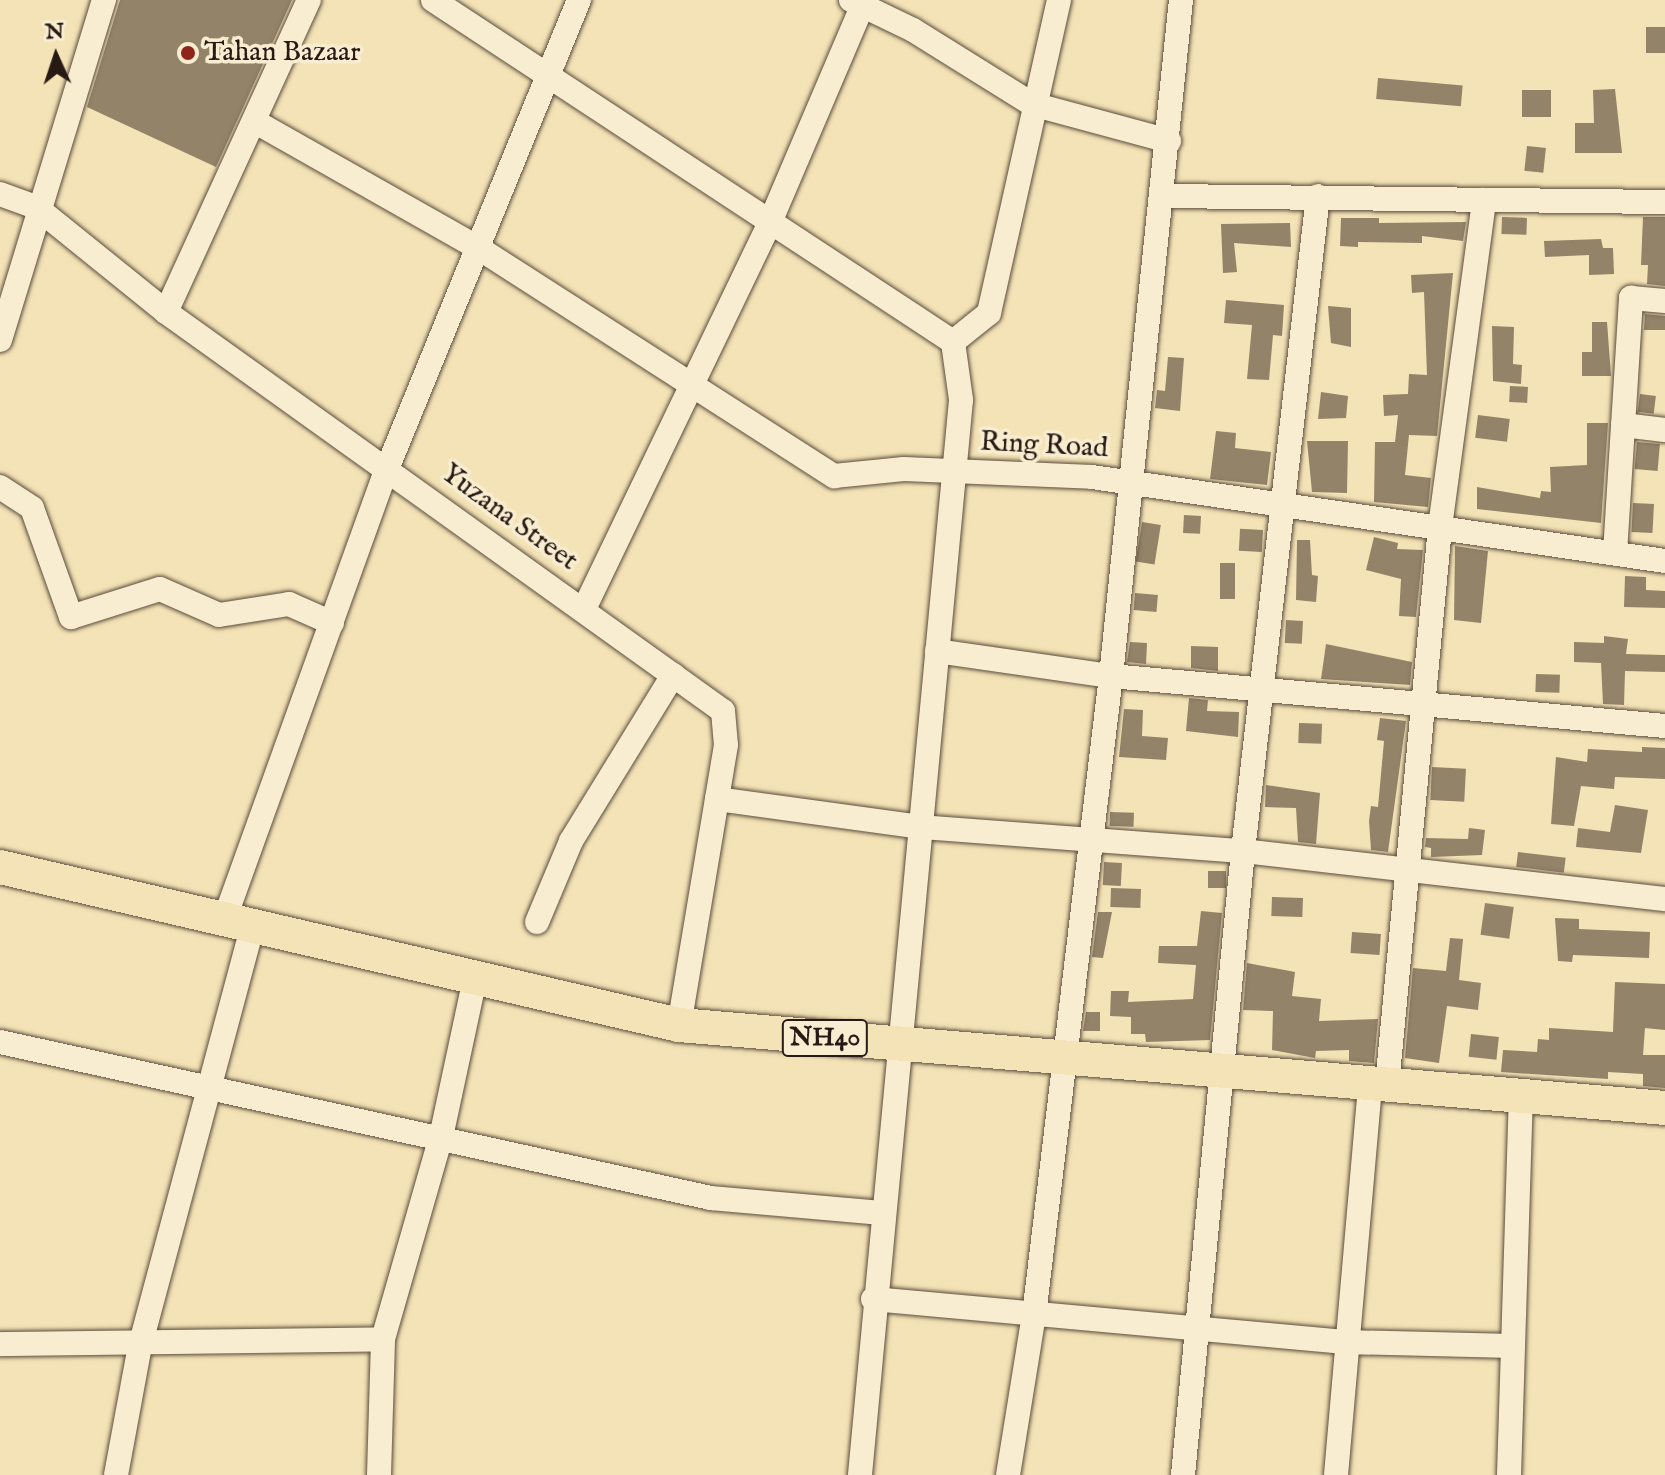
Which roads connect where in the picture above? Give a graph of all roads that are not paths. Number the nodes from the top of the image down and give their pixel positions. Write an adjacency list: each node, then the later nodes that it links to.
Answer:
1 (309, 0): 10 (street)
2 (433, 0): 8 (street)
3 (579, 0): 8 (street)
4 (1059, 0): 9 (street)
5 (1181, 0): 11 (street)
6 (96, 2): 17 (street)
7 (859, 2): 9 (street); 18 (street)
8 (548, 71): 18 (street); 19 (street)
9 (1032, 104): 11 (street); 23 (street)
10 (254, 121): 19 (street, Ring Road); 21 (street)
11 (1169, 141): 13 (street)
12 (0, 194): 17 (street, Yuzana Street)
13 (1165, 196): 14 (street); 29 (street)
14 (1318, 196): 15 (street); 31 (street)
15 (1484, 200): 16 (street); 32 (street)
16 (1665, 202)
17 (36, 207): 21 (street, Yuzana Street); 22 (street)
18 (771, 220): 23 (street); 24 (street)
19 (480, 249): 24 (street, Ring Road); 27 (street)
20 (1665, 301): 25 (street)
21 (166, 312): 27 (street, Yuzana Street)
22 (0, 340)
23 (953, 342): 28 (street)
24 (691, 384): 28 (street, Ring Road); 35 (street)
25 (1623, 425): 26 (street); 33 (street)
26 (1665, 430)
27 (387, 469): 35 (street, Yuzana Street); 36 (street)
28 (954, 471): 29 (street, Ring Road); 37 (street)
29 (1131, 482): 31 (street, Ring Road); 39 (street)
30 (0, 487): 36 (street)
31 (1283, 504): 32 (street, Ring Road); 40 (street)
32 (1440, 527): 33 (street, Ring Road); 41 (street)
33 (1615, 553): 34 (street, Ring Road)
34 (1665, 561)
35 (584, 609): 38 (street, Yuzana Street)
36 (332, 623): 50 (street)
37 (937, 651): 39 (street); 44 (street)
38 (673, 675): 43 (street, Yuzana Street); 51 (street)
39 (1111, 676): 40 (street); 45 (street)
40 (1262, 686): 41 (street); 46 (street)
41 (1421, 705): 42 (street); 48 (street)
42 (1665, 726)
43 (717, 799): 44 (street); 53 (street, Yuzana Street)
44 (921, 827): 45 (street); 55 (street)
45 (1086, 842): 46 (street); 56 (street)
46 (1243, 851): 48 (street); 57 (street)
47 (0, 867): 50 (highway, NH40)
48 (1404, 869): 49 (street); 58 (street)
49 (1665, 899)
50 (240, 919): 52 (highway, NH40); 59 (street)
51 (537, 922)
52 (475, 978): 53 (highway, NH40); 62 (street)
53 (679, 1025): 55 (highway, NH40)
54 (0, 1042): 59 (street)
55 (901, 1044): 56 (highway, NH40); 63 (street)
56 (1065, 1058): 57 (highway, NH40); 65 (street)
57 (1222, 1069): 58 (highway, NH40); 66 (street)
58 (1378, 1084): 60 (highway, NH40); 68 (street)
59 (209, 1087): 62 (street); 70 (street)
60 (1521, 1097): 61 (highway, NH40); 71 (street)
61 (1665, 1108)
62 (441, 1137): 63 (street); 67 (street)
63 (881, 1213): 64 (street)
64 (873, 1299): 65 (street); 74 (street)
65 (1034, 1315): 66 (street); 75 (street)
66 (1194, 1329): 68 (street); 76 (street)
67 (383, 1339): 70 (street); 73 (street)
68 (1345, 1342): 71 (street); 77 (street)
69 (0, 1344): 70 (street)
70 (140, 1346): 72 (street)
71 (1513, 1346): 78 (street)
72 (116, 1475)
73 (379, 1475)
74 (860, 1475)
75 (1008, 1475)
76 (1183, 1475)
77 (1336, 1475)
78 (1509, 1475)

